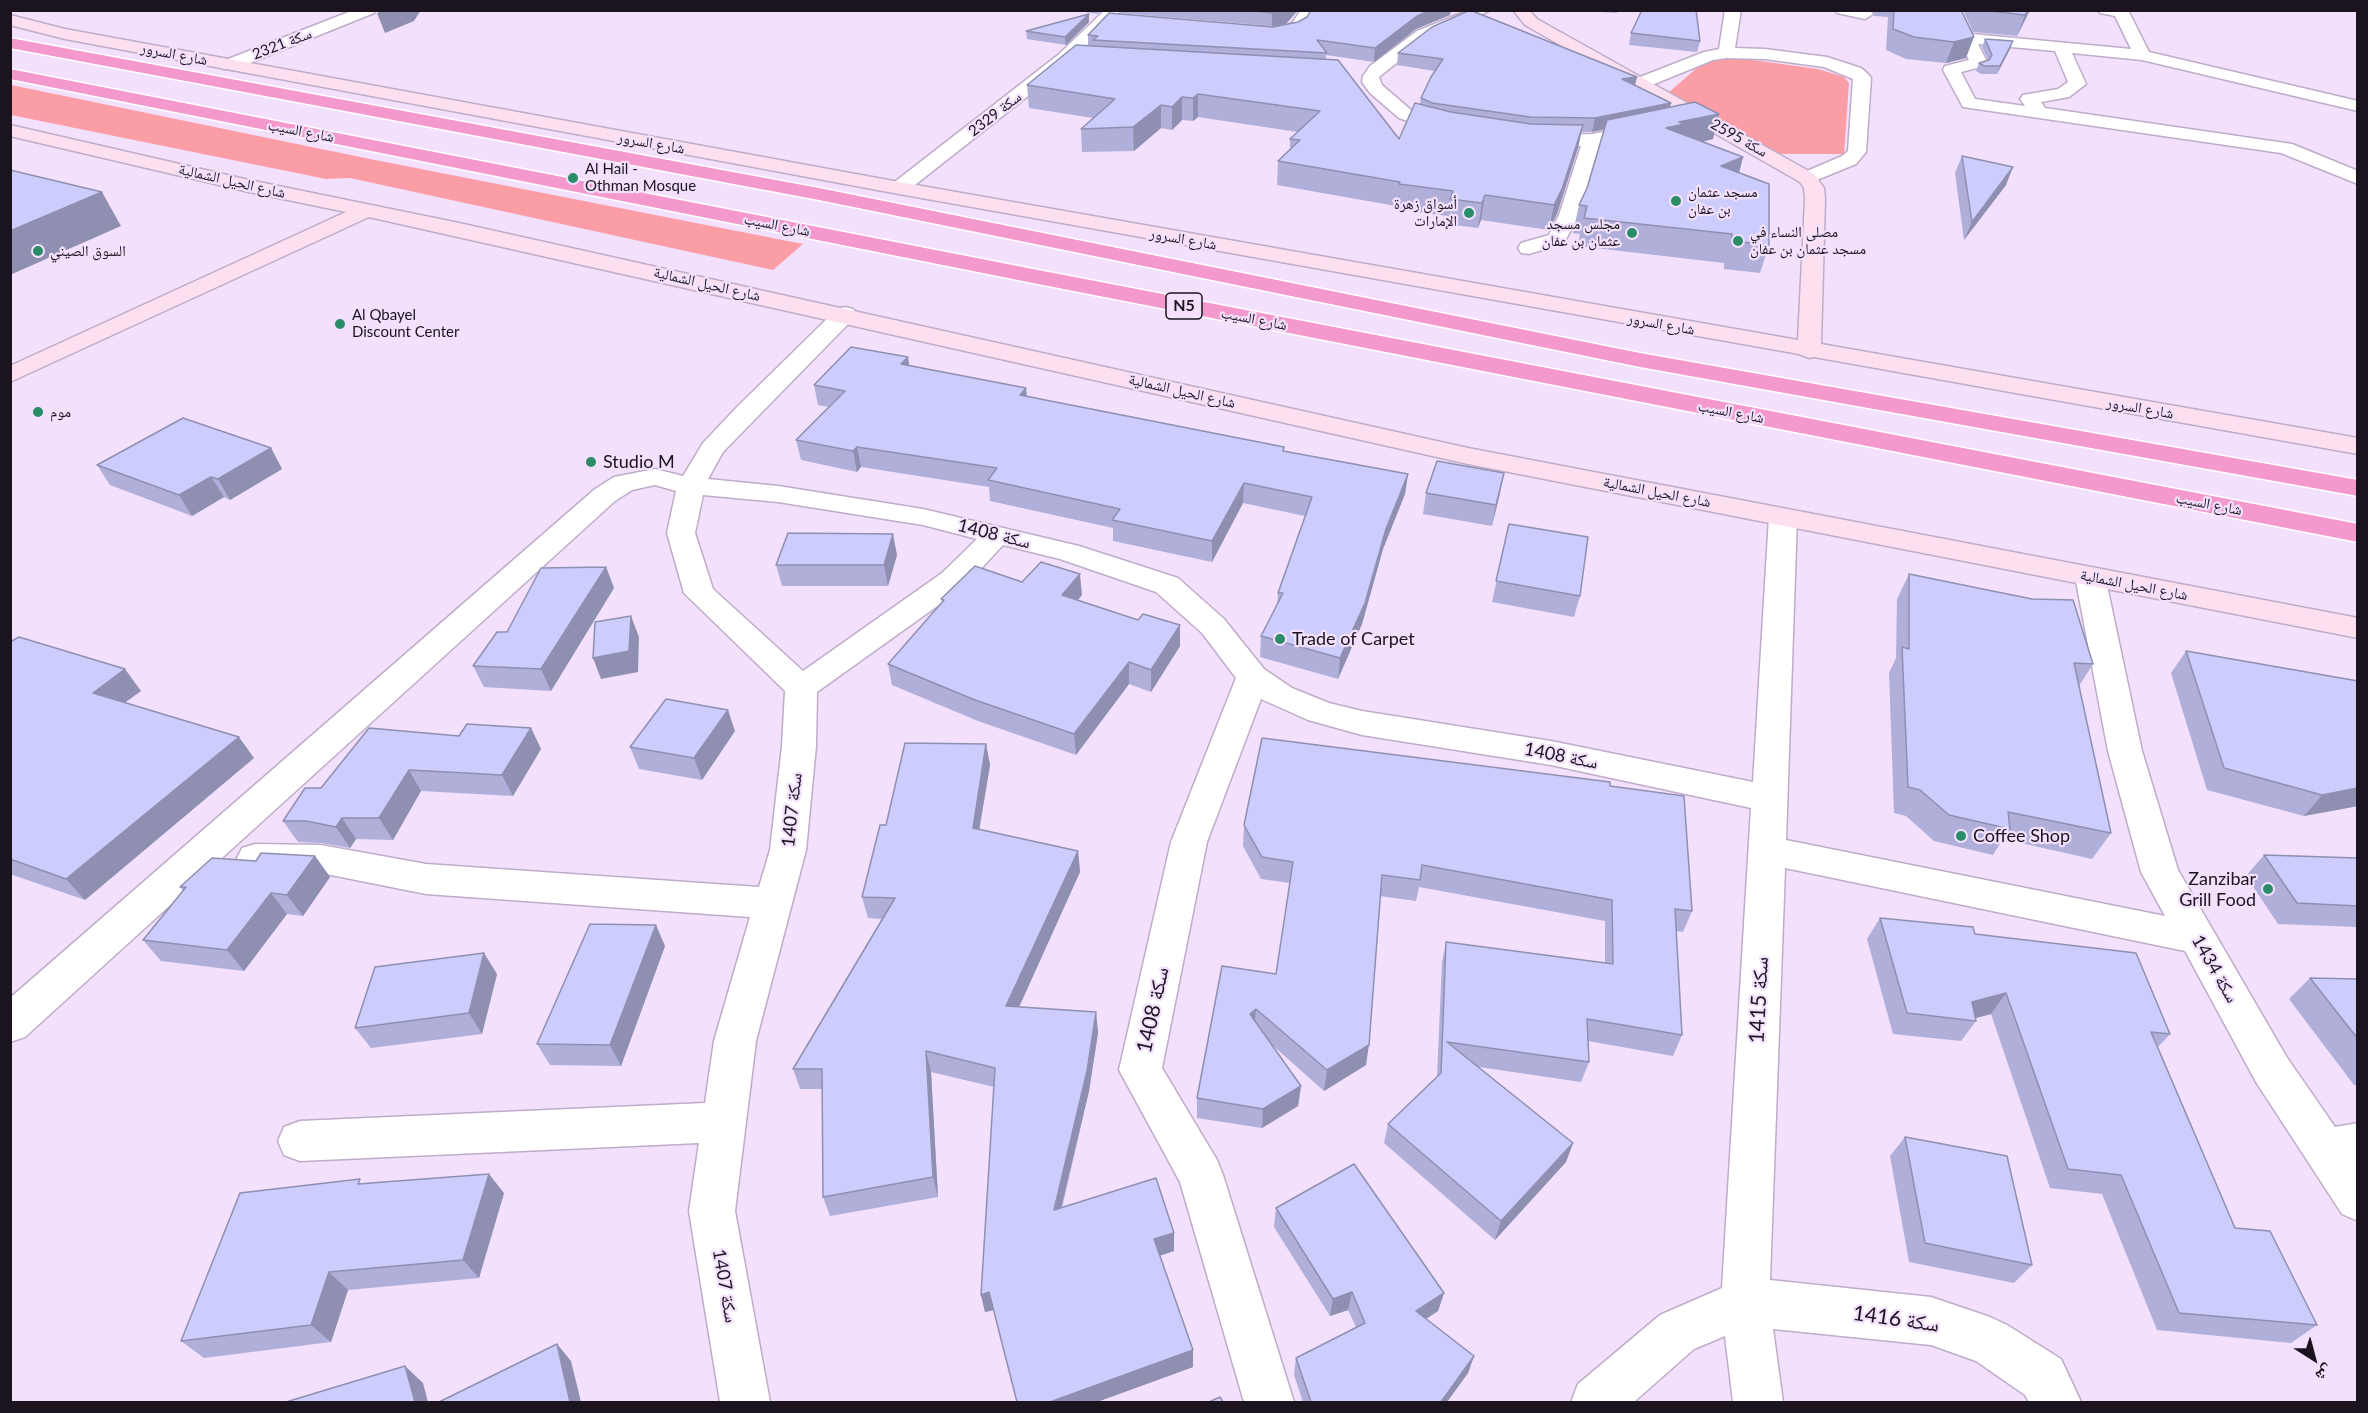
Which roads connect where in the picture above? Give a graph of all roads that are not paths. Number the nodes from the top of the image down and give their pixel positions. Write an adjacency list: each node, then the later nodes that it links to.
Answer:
1 (369, 10): 20 (street, سكة 2321)
2 (1484, 10): 27 (street)
3 (1520, 10): 22 (street, سكة 2595)
4 (1733, 10): 16 (street)
5 (1842, 10): 9 (street)
6 (1952, 10): 13 (street)
7 (2105, 10): 17 (street)
8 (1305, 14): 12 (street)
9 (1865, 14)
10 (1115, 17): 18 (street, سكة 2329)
11 (10, 20): 20 (street, شارع السرور)
12 (1250, 31)
13 (1966, 38): 15 (street); 24 (street)
14 (10, 43): 42 (highway, شارع السيب / N5)
15 (2061, 47): 17 (street); 24 (street)
16 (1726, 53): 22 (street); 30 (street)
17 (2142, 55): 23 (street)
18 (1064, 59): 19 (street); 33 (street, سكة 2329)
19 (1088, 61)
20 (229, 64): 33 (street, شارع السرور)
21 (10, 74): 44 (highway, شارع السيب / N5)
22 (1641, 83): 25 (street, سكة 2595)
23 (2358, 106)
24 (2041, 114): 31 (street)
25 (1702, 117): 29 (street); 30 (street, سكة 2595)
26 (10, 130): 32 (street, شارع الحيل الشمالية)
27 (1466, 131)
28 (1517, 138): 29 (street)
29 (1592, 140): 35 (street)
30 (1807, 178): 38 (street)
31 (2358, 178)
32 (249, 186): 34 (street, شارع الحيل الشمالية); 36 (street)
33 (899, 188): 38 (street, شارع السرور)
34 (366, 226): 36 (street); 37 (street, شارع الحيل الشمالية)
35 (1529, 248)
36 (258, 261): 39 (street)
37 (845, 314): 41 (street); 43 (street, شارع الحيل الشمالية)
38 (1809, 351): 40 (street, شارع السرور)
39 (10, 375)
40 (2358, 446)
41 (691, 486): 45 (street, سكة 1408); 49 (street); 55 (street, سكة 1408)
42 (2358, 488)
43 (1783, 517): 46 (street, شارع الحيل الشمالية); 50 (street, سكة 1415)
44 (2358, 533)
45 (997, 535): 48 (street, سكة 1408); 49 (street)
46 (2090, 576): 47 (street, شارع الحيل الشمالية); 54 (street, سكة 1434)
47 (2358, 628)
48 (1253, 677): 50 (street, سكة 1408); 62 (street, سكة 1408)
49 (801, 688): 53 (street, سكة 1407)
50 (1769, 799): 51 (street, سكة 1415)
51 (1767, 850): 54 (street); 60 (street, سكة 1415)
52 (255, 858): 53 (street)
53 (773, 903): 56 (street, سكة 1407)
54 (2197, 938): 58 (street, سكة 1434)
55 (10, 1024)
56 (725, 1122): 57 (street); 61 (street, سكة 1407)
57 (300, 1141)
58 (2341, 1146): 59 (street, سكة 1434)
59 (2358, 1199)
60 (1744, 1302): 63 (street); 64 (street, سكة 1415); 65 (street, سكة 1416)
61 (745, 1402)
62 (1269, 1402)
63 (1596, 1402)
64 (1758, 1402)
65 (2056, 1402)

